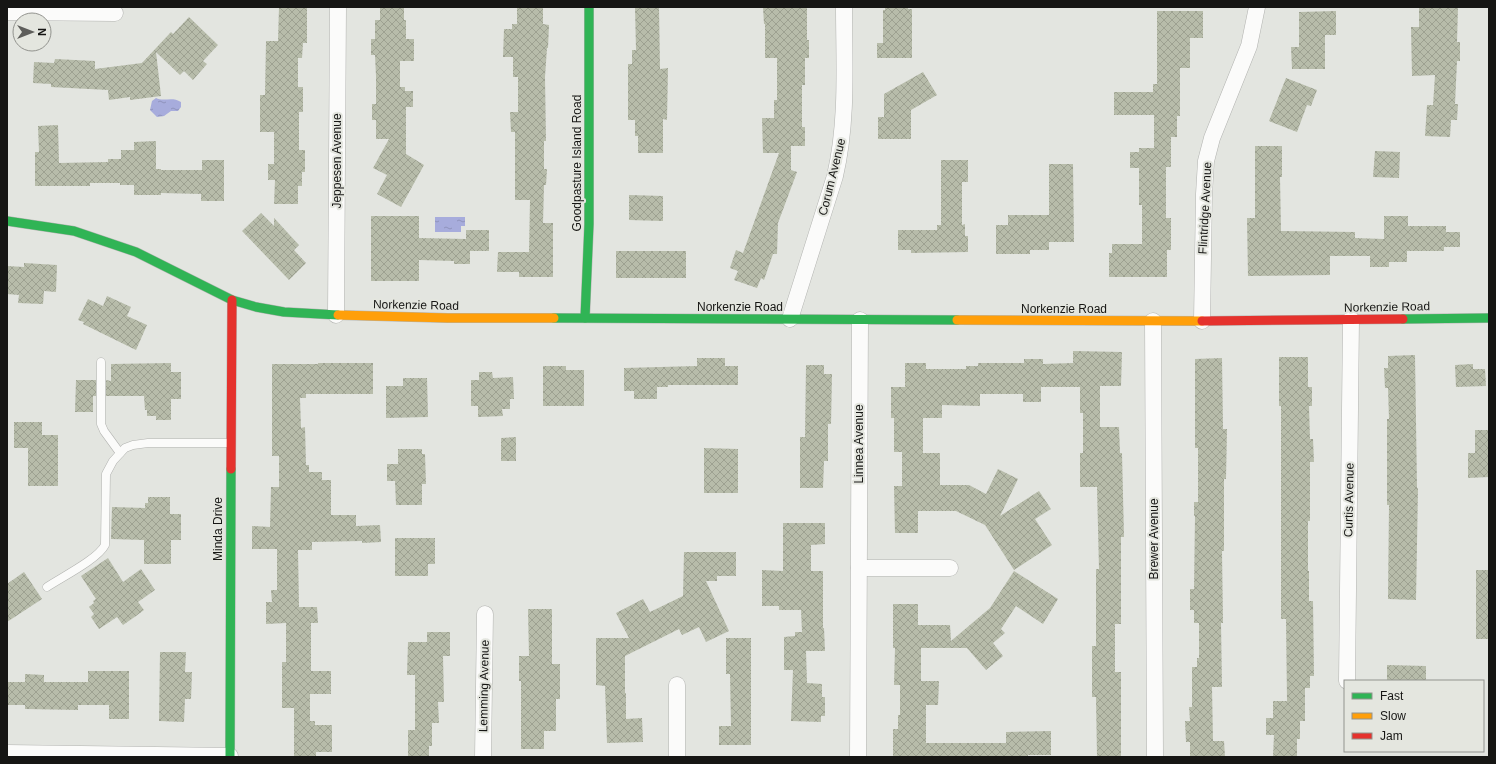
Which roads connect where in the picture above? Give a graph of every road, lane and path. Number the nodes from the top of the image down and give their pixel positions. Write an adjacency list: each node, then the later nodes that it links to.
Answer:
1 (338, 7): 9 (street, Jeppesen Avenue)
2 (589, 7): 10 (street, Goodpasture Island Road)
3 (844, 7): 12 (street, Corum Avenue)
4 (1257, 7): 16 (street, Flintridge Avenue)
5 (7, 12): 6 (street)
6 (115, 13)
7 (7, 221): 8 (street, Norkenzie Road)
8 (232, 300): 9 (street, Norkenzie Road); 18 (street, Minda Drive)
9 (336, 315): 10 (street, Norkenzie Road)
10 (585, 318): 12 (street, Norkenzie Road)
11 (1489, 318): 13 (street, Norkenzie Road)
12 (790, 319): 14 (street, Norkenzie Road)
13 (1351, 319): 16 (street, Norkenzie Road); 24 (street, Curtis Avenue)
14 (860, 320): 15 (street, Norkenzie Road); 20 (street, Linnea Avenue)
15 (1154, 321): 16 (street, Norkenzie Road); 31 (street, Brewer Avenue)
16 (1202, 321)
17 (101, 362): 19 (lane)
18 (230, 444): 19 (lane); 27 (street, Minda Drive)
19 (120, 453): 22 (lane)
20 (859, 568): 21 (street); 30 (street, Linnea Avenue)
21 (950, 568)
22 (46, 587)
23 (484, 614): 28 (street, Lemming Avenue)
24 (1347, 680)
25 (677, 685): 29 (street)
26 (7, 753): 27 (street)
27 (230, 756)
28 (483, 757)
29 (677, 757)
30 (858, 757)
31 (1155, 757)

